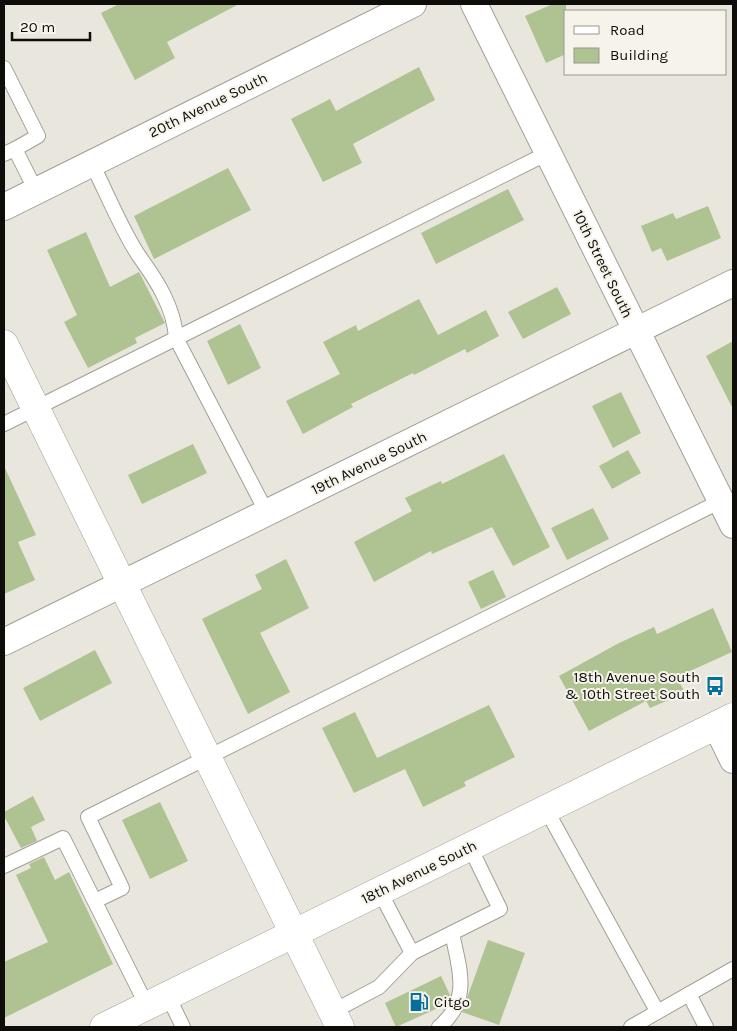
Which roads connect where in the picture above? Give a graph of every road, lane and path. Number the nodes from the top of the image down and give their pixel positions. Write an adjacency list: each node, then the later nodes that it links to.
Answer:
1 (413, 4): 6 (street, 20th Avenue South)
2 (474, 4): 5 (street, 10th Street South)
3 (4, 68): 4 (lane)
4 (9, 152): 7 (lane)
5 (548, 153): 10 (street, 10th Street South); 11 (lane)
6 (92, 164): 7 (street, 20th Avenue South); 11 (lane)
7 (36, 191): 8 (street, 20th Avenue South)
8 (4, 207)
9 (733, 283): 10 (street, 19th Avenue South)
10 (637, 332): 15 (street, 10th Street South); 16 (street, 19th Avenue South)
11 (176, 338): 13 (lane); 16 (lane)
12 (4, 344): 13 (main road)
13 (35, 408): 14 (lane); 18 (main road)
14 (4, 424)
15 (721, 501): 17 (street, 10th Street South); 21 (lane)
16 (268, 513): 18 (street, 19th Avenue South)
17 (733, 525)
18 (122, 584): 19 (street, 19th Avenue South); 21 (main road)
19 (4, 642)
20 (725, 721): 22 (street); 23 (main road, 18th Avenue South)
21 (207, 758): 27 (lane); 29 (main road)
22 (733, 760)
23 (547, 811): 24 (main road, 18th Avenue South); 34 (lane)
24 (470, 847): 26 (main road, 18th Avenue South); 28 (lane)
25 (4, 866): 27 (lane)
26 (380, 892): 29 (main road, 18th Avenue South); 30 (lane)
27 (95, 901): 33 (lane)
28 (452, 933): 30 (lane); 38 (lane)
29 (294, 934): 33 (main road, 18th Avenue South); 35 (main road)
30 (412, 953): 35 (lane)
31 (733, 969): 32 (lane)
32 (690, 994): 34 (lane); 40 (lane)
33 (157, 1001): 36 (main road, 18th Avenue South); 37 (lane)
34 (657, 1011): 39 (lane)
35 (336, 1019)
36 (104, 1027)
37 (183, 1027)
38 (439, 1027)
39 (631, 1027)
40 (706, 1027)

